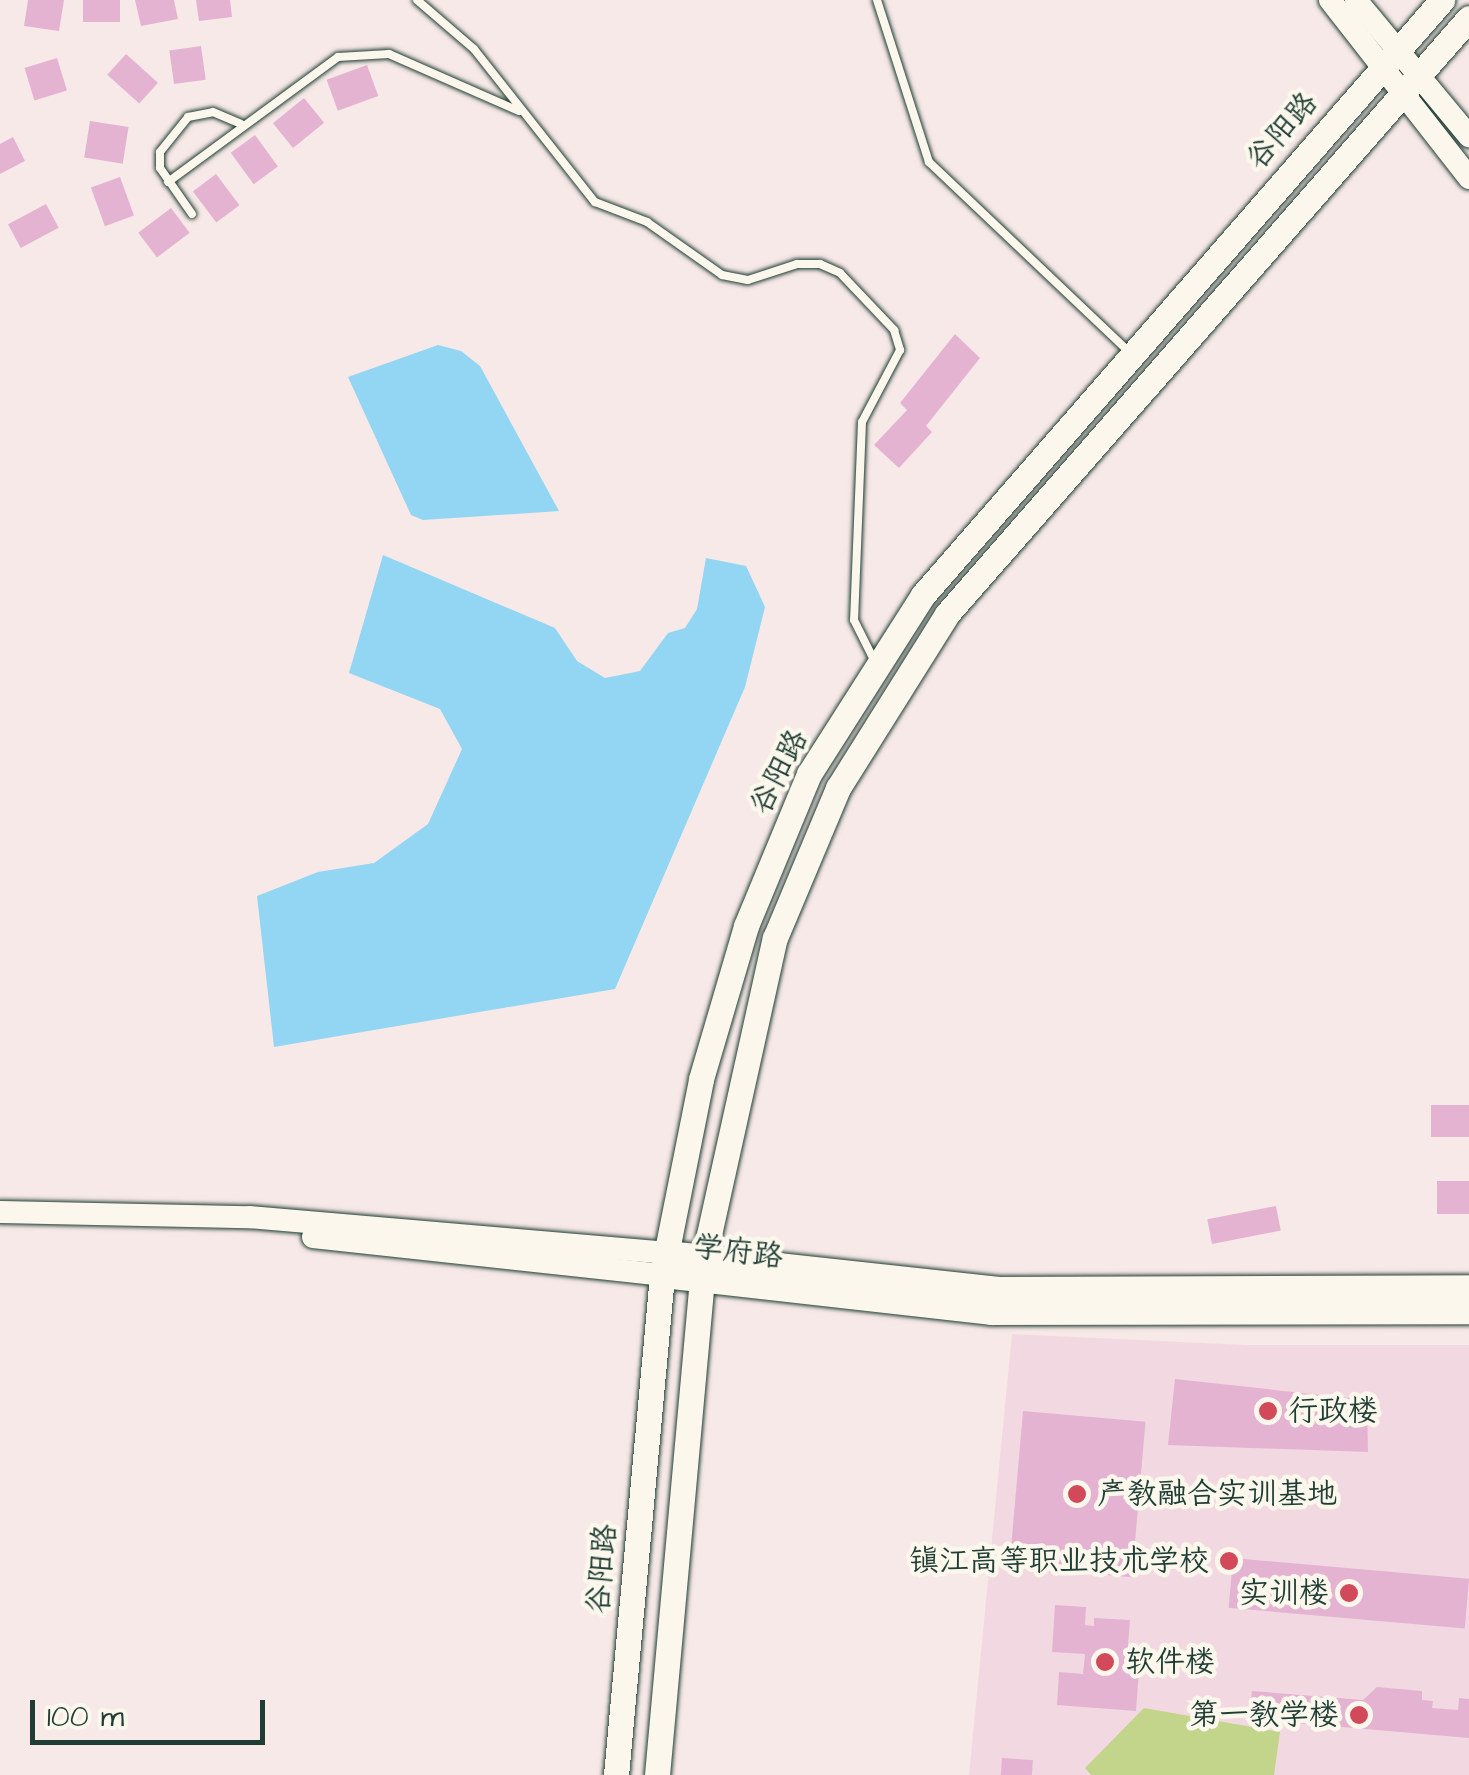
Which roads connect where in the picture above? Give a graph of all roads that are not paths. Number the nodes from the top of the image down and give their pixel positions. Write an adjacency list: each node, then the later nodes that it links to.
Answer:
1 (416, 0): 9 (lane)
2 (877, 0): 15 (lane)
3 (1330, 0): 7 (main road)
4 (1356, 0): 7 (main road)
5 (1442, 0): 7 (main road, 谷阳路)
6 (1469, 18): 8 (main road, 谷阳路)
7 (1389, 58): 8 (main road); 15 (main road, 谷阳路)
8 (1409, 80): 11 (main road); 12 (main road); 20 (main road, 谷阳路)
9 (522, 112): 10 (lane); 16 (lane)
10 (240, 124): 13 (lane); 13 (lane)
11 (1469, 136)
12 (1469, 178)
13 (168, 182): 14 (lane)
14 (192, 214)
15 (1132, 354): 16 (main road, 谷阳路)
16 (878, 666): 19 (main road, 谷阳路)
17 (0, 1212): 19 (main road, 学府路)
18 (0, 1227): 19 (main road, 学府路)
19 (665, 1264): 20 (main road, 学府路); 23 (main road, 谷阳路)
20 (703, 1269): 21 (main road, 学府路); 22 (main road, 学府路); 24 (main road, 谷阳路)
21 (1469, 1287)
22 (1469, 1311)
23 (616, 1775)
24 (657, 1775)

